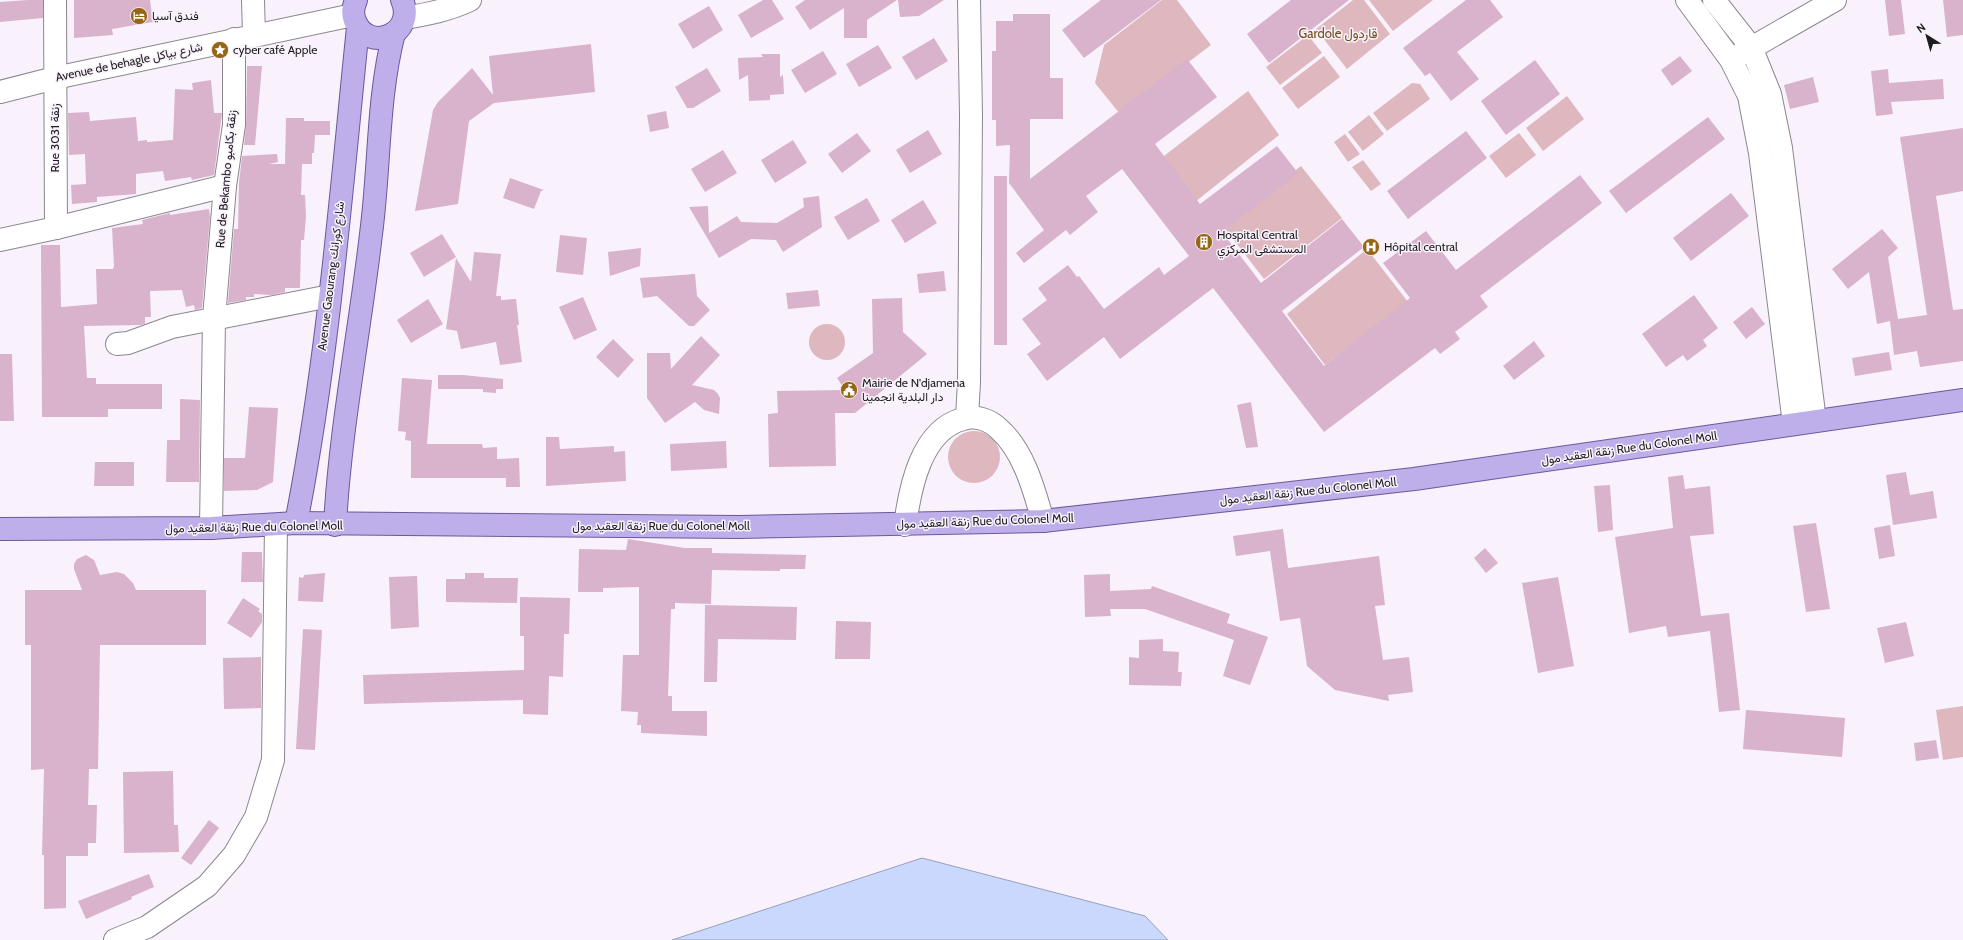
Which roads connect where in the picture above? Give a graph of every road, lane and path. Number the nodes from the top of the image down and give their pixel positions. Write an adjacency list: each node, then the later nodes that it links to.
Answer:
1 (56, 0): 13 (street, Rue 3031 زنقة)
2 (253, 0): 10 (street, Rue de Bekambo زنقة بكامبو)
3 (470, 0): 9 (street)
4 (969, 0): 22 (street)
5 (1687, 0): 12 (street)
6 (1714, 0): 11 (street)
7 (1835, 0): 11 (street)
8 (355, 14): 9 (main road); 10 (street, Avenue de behagle شارع بياكل); 18 (main road, Avenue Gaourang شارع كورانك)
9 (400, 17): 26 (main road)
10 (244, 37): 13 (street, Avenue de behagle شارع بياكل); 15 (street, Rue de Bekambo زنقة بكامبو)
11 (1751, 47): 12 (street); 23 (street)
12 (1731, 60): 23 (street)
13 (55, 78): 14 (street, Avenue de behagle شارع بياكل); 16 (street, Rue 3031 زنقة)
14 (0, 92)
15 (225, 186): 16 (street); 19 (street, Rue de Bekambo زنقة بكامبو)
16 (56, 228): 17 (street)
17 (0, 240)
18 (330, 296): 19 (street); 25 (main road, Avenue Gaourang شارع كورانك)
19 (214, 318): 20 (street); 28 (street, Rue de Bekambo زنقة بكامبو)
20 (117, 344)
21 (1963, 400): 23 (main road, زنقة العقيد مول Rue du Colonel Moll)
22 (967, 417): 24 (street); 27 (street)
23 (1804, 422): 24 (main road, زنقة العقيد مول Rue du Colonel Moll)
24 (1043, 521): 27 (main road, زنقة العقيد مول Rue du Colonel Moll)
25 (286, 524): 26 (main road, زنقة العقيد مول Rue du Colonel Moll); 28 (main road, زنقة العقيد مول Rue du Colonel Moll); 30 (street)
26 (335, 525): 27 (main road, زنقة العقيد مول Rue du Colonel Moll)
27 (905, 525)
28 (211, 528): 29 (main road, زنقة العقيد مول Rue du Colonel Moll)
29 (0, 529)
30 (115, 940)

